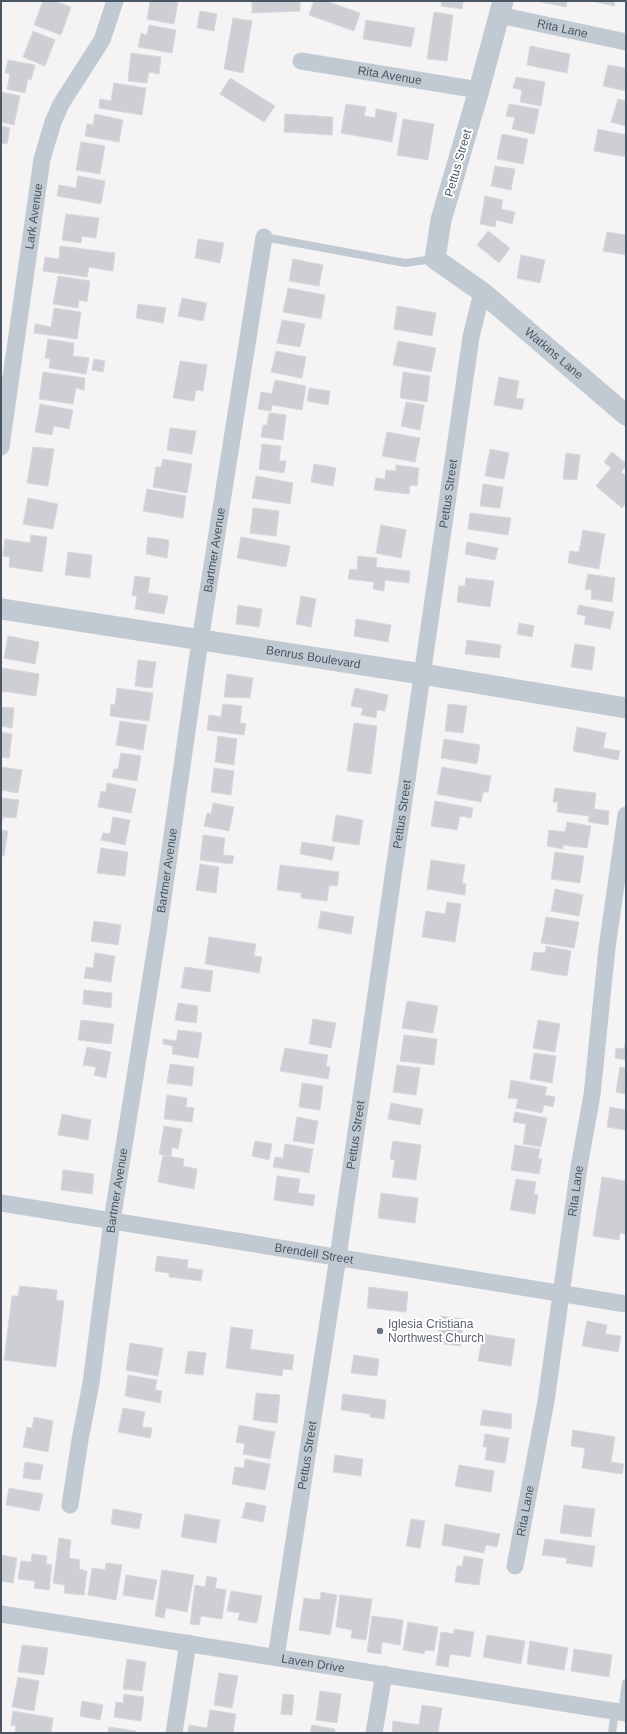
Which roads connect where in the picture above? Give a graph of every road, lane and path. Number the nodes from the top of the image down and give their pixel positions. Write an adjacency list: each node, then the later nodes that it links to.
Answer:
1 (115, 1): 10 (street, Lark Avenue)
2 (501, 8): 3 (street, Rita Lane); 5 (street, Pettus Street)
3 (626, 42)
4 (301, 62): 5 (street, Rita Avenue)
5 (479, 90): 7 (street, Pettus Street)
6 (264, 236): 7 (lane); 12 (street, Bartmer Avenue)
7 (435, 259): 8 (street)
8 (482, 292): 9 (street, Watkins Lane); 13 (street, Pettus Street)
9 (626, 415)
10 (1, 447)
11 (1, 608): 12 (street, Benrus Boulevard)
12 (200, 641): 13 (street, Benrus Boulevard); 17 (street, Bartmer Avenue)
13 (422, 674): 14 (street, Benrus Boulevard); 18 (street, Pettus Street)
14 (626, 708)
15 (626, 815): 19 (street, Rita Lane)
16 (1, 1203): 17 (street, Brendell Street)
17 (112, 1221): 18 (street, Brendell Street); 21 (street, Bartmer Avenue)
18 (338, 1256): 19 (street, Brendell Street); 25 (street, Pettus Street)
19 (562, 1294): 20 (street, Brendell Street); 22 (street, Rita Lane)
20 (626, 1304)
21 (70, 1505)
22 (515, 1566)
23 (1, 1614): 24 (street, Laven Drive)
24 (188, 1643): 25 (street, Laven Drive); 29 (street)
25 (276, 1657): 26 (street, Laven Drive)
26 (384, 1674): 28 (street, Laven Drive); 30 (street)
27 (626, 1683): 28 (lane)
28 (621, 1712): 31 (lane)
29 (174, 1733)
30 (374, 1733)
31 (612, 1733)

